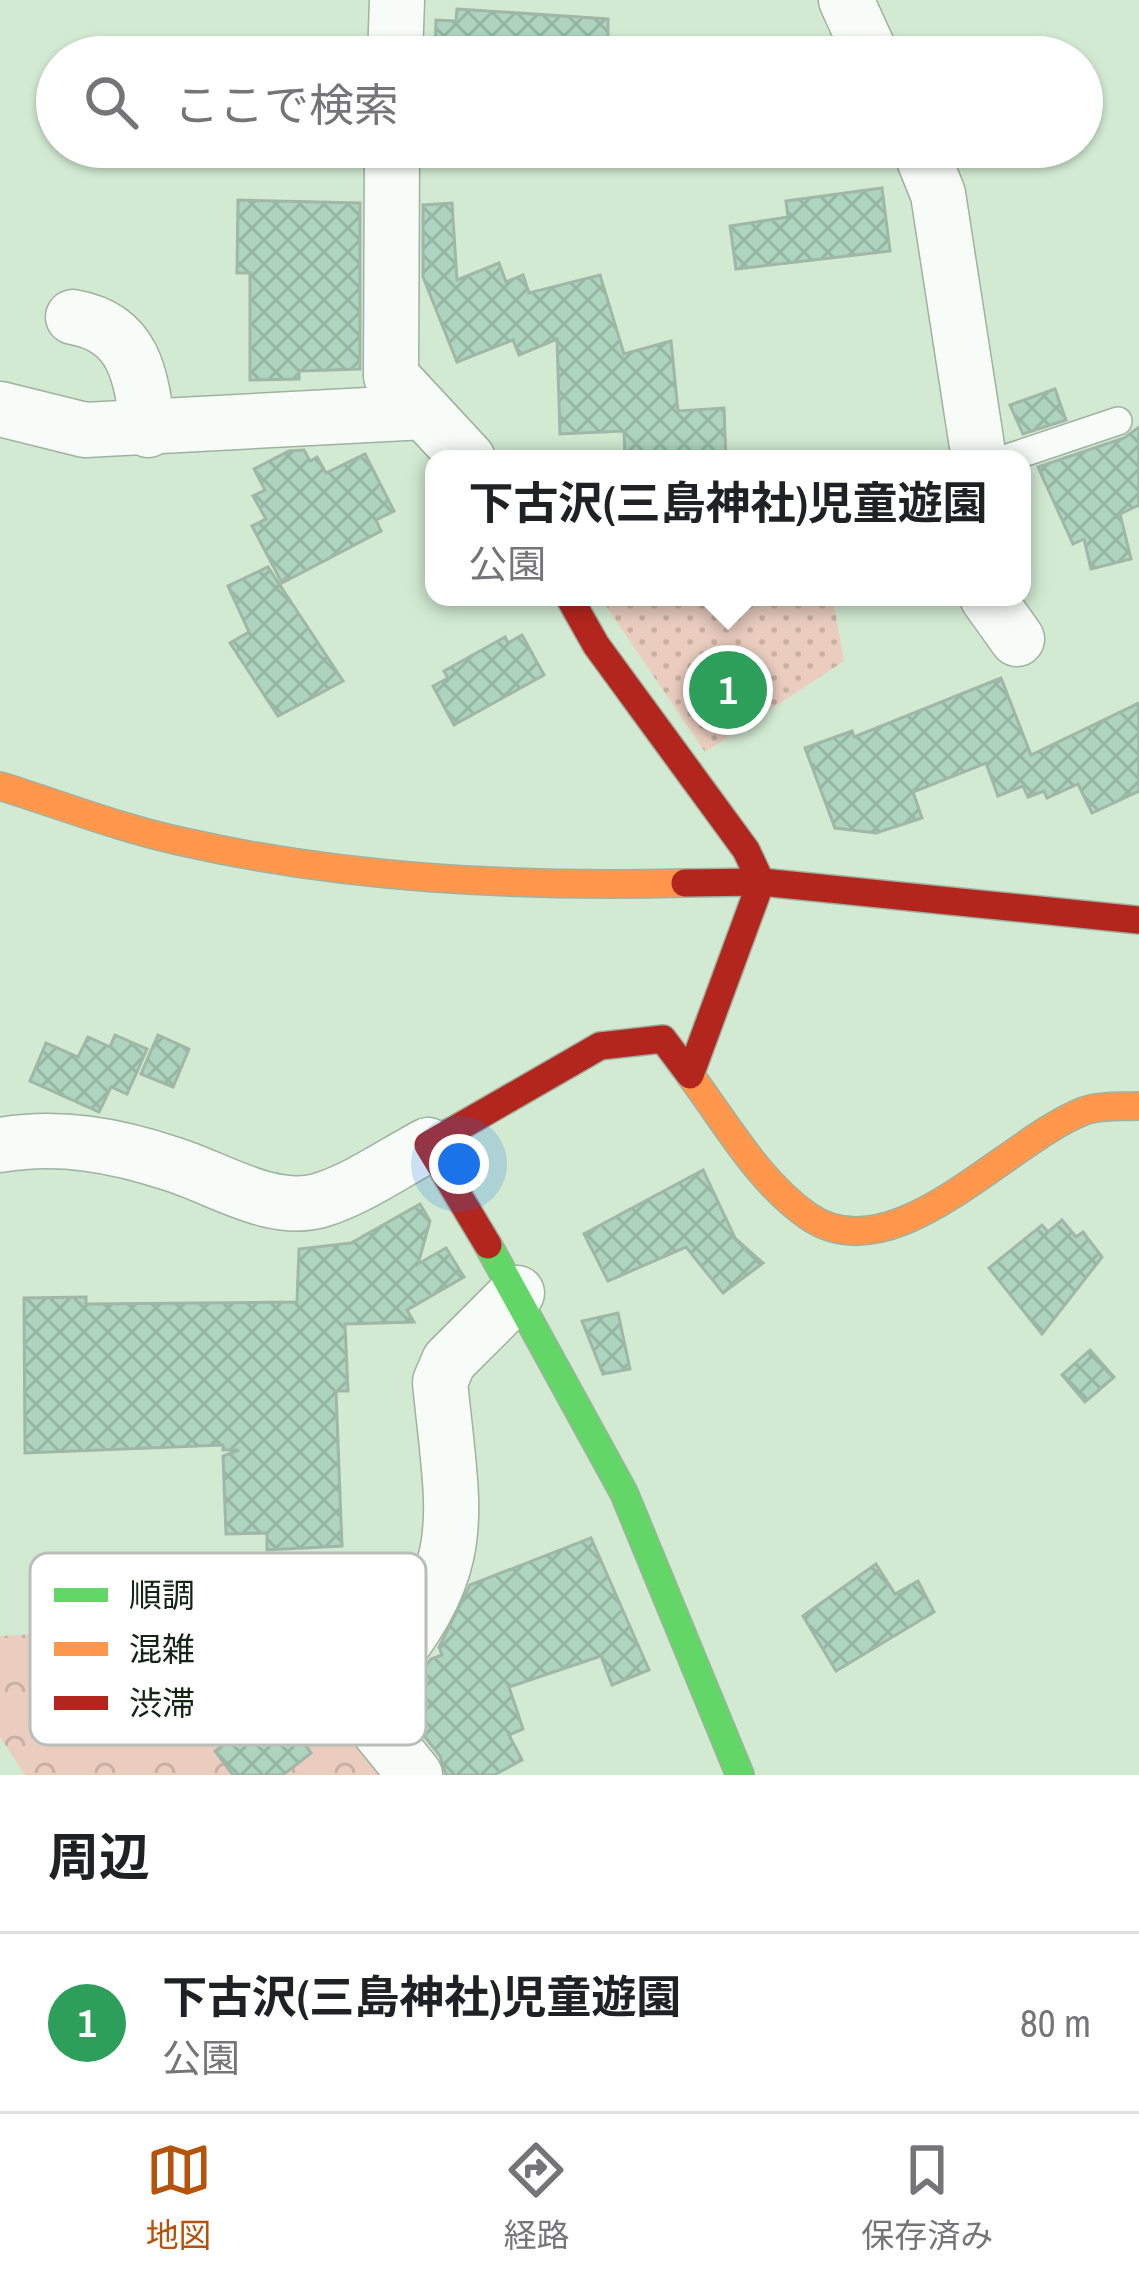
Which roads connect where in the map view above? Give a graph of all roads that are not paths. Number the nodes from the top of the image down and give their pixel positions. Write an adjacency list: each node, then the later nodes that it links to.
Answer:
1 (398, 0): 3 (street)
2 (846, 0): 4 (street)
3 (396, 36)
4 (862, 36)
5 (392, 168): 9 (street)
6 (927, 168): 13 (street)
7 (73, 317): 11 (street)
8 (0, 410): 11 (street)
9 (424, 412): 11 (street); 12 (street)
10 (1118, 421): 14 (lane)
11 (148, 430)
12 (460, 450)
13 (978, 450)
14 (1031, 450)
15 (574, 606): 17 (street)
16 (0, 786): 17 (street)
17 (760, 882): 18 (street); 19 (street)
18 (1139, 920)
19 (690, 1075): 20 (street); 22 (street)
20 (1139, 1106)
21 (0, 1144): 22 (street)
22 (428, 1145): 23 (street)
23 (518, 1293): 24 (street); 27 (street)
24 (426, 1610)
25 (391, 1745): 26 (street)
26 (415, 1775)
27 (740, 1775)

